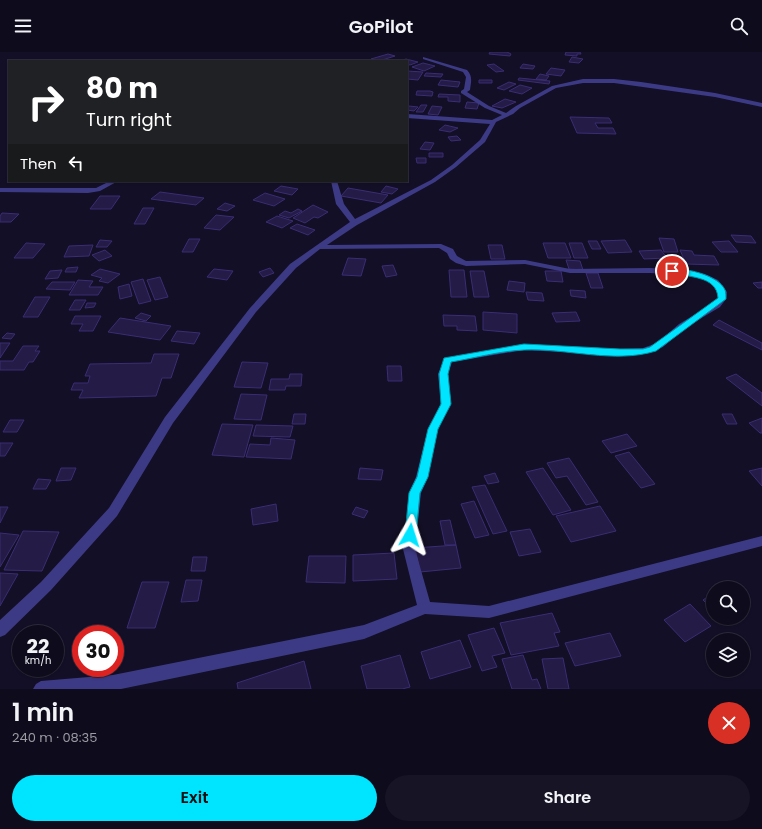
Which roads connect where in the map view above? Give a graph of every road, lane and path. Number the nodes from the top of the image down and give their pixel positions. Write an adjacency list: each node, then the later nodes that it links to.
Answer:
1 (425, 58): 3 (street)
2 (762, 105): 3 (street)
3 (506, 115): 5 (street)
4 (408, 116): 5 (street)
5 (493, 122): 9 (street)
6 (113, 182): 8 (street)
7 (334, 182): 9 (street)
8 (0, 190)
9 (354, 223): 10 (street)
10 (318, 247): 12 (street); 13 (street)
11 (762, 541): 12 (street)
12 (426, 608): 14 (street)
13 (0, 630)
14 (112, 686): 15 (street)
15 (41, 689)

